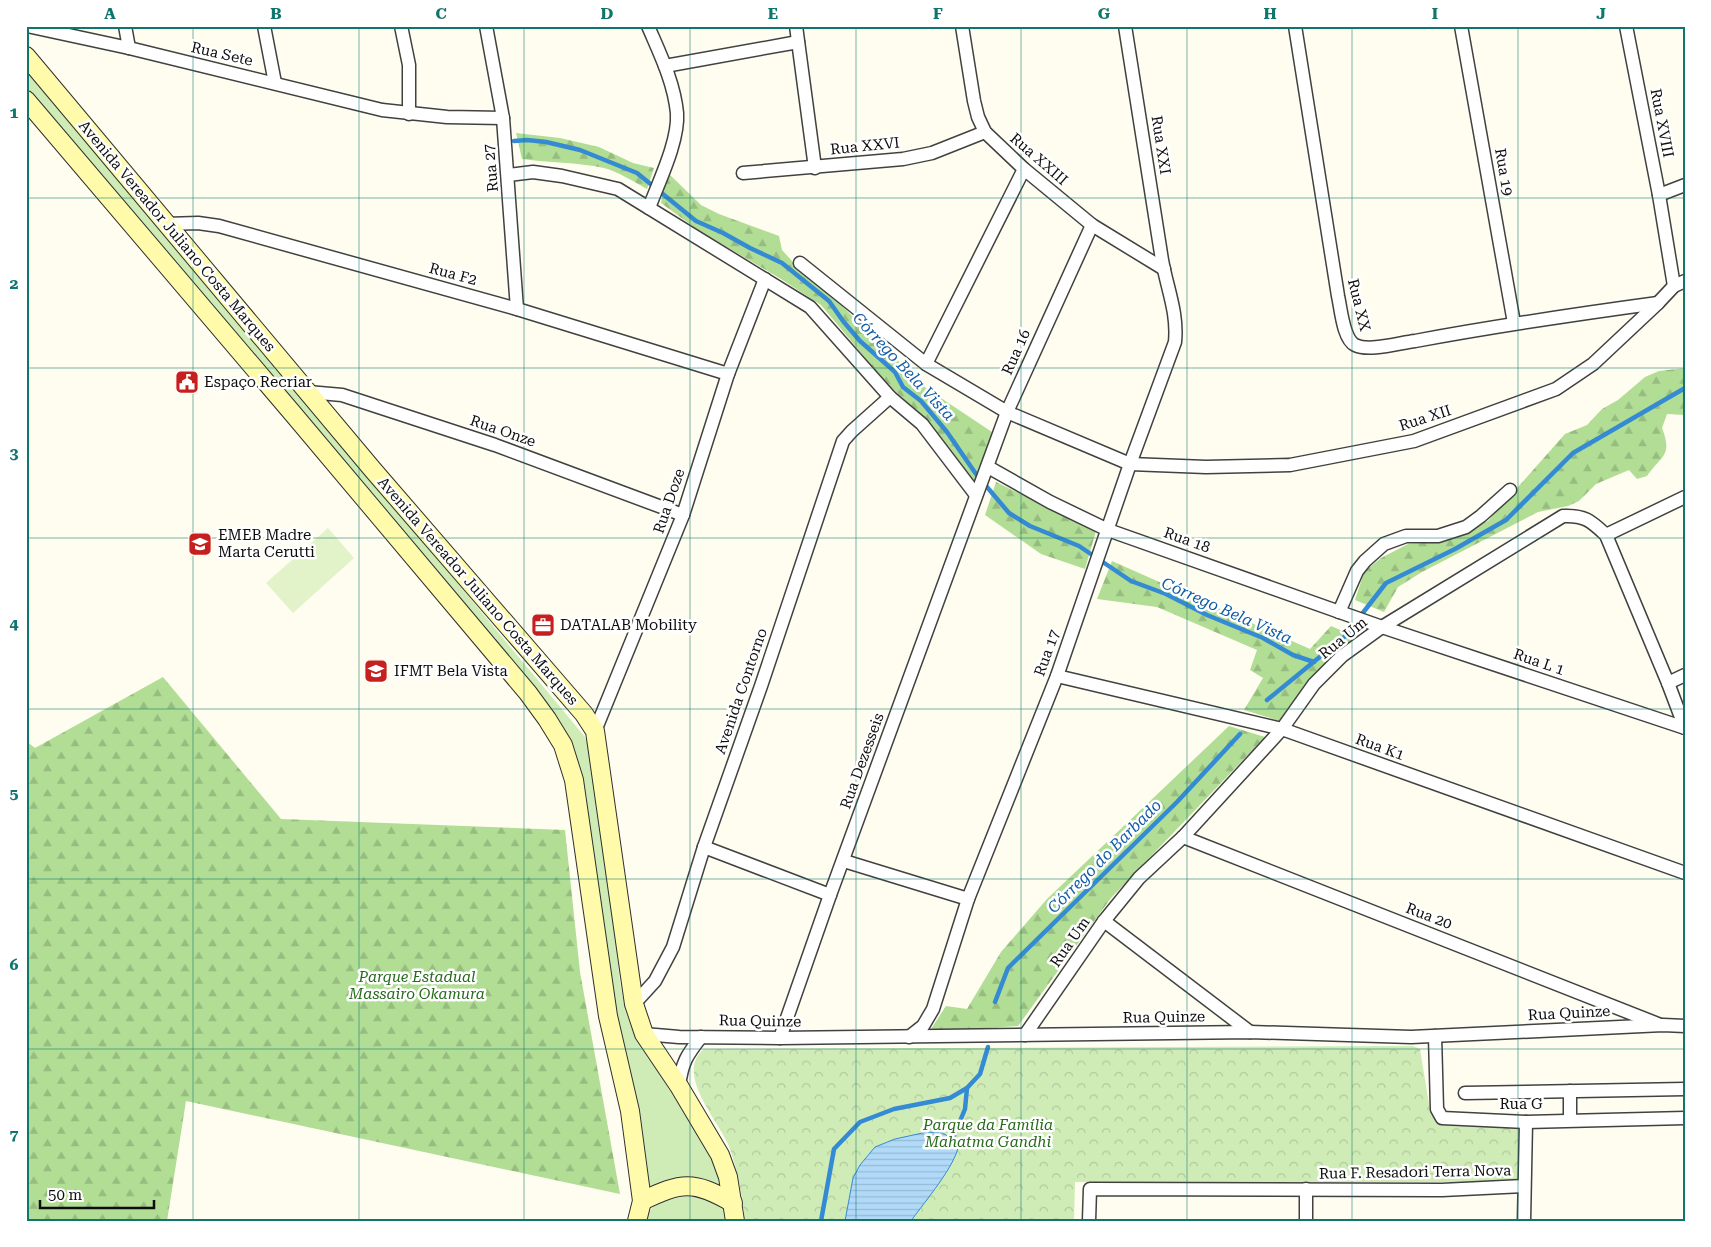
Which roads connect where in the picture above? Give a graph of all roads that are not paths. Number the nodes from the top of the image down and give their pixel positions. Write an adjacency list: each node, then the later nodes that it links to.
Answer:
1 (27, 26): 14 (street, Rua Sete)
2 (125, 26): 14 (street)
3 (264, 26): 17 (street)
4 (401, 26): 19 (street)
5 (486, 26): 20 (street, Rua 27)
6 (648, 26): 16 (street)
7 (796, 26): 13 (street)
8 (962, 26): 21 (street, Rua XXIII)
9 (1126, 26): 32 (street, Rua XXI)
10 (1295, 26): 37 (street, Rua XX)
11 (1461, 26): 37 (street, Rua 19)
12 (1626, 26): 27 (street, Rua XVIII)
13 (798, 42): 16 (street); 22 (street)
14 (129, 48): 17 (street, Rua Sete)
15 (26, 56): 29 (main road, Avenida Vereador Juliano Costa Marques)
16 (664, 66): 28 (street)
17 (275, 83): 19 (street, Rua Sete)
18 (26, 100): 85 (main road, Avenida Vereador Juliano Costa Marques)
19 (409, 114): 20 (street, Rua Sete)
20 (504, 123): 25 (street, Rua 27)
21 (985, 132): 22 (street, Rua XXVI); 23 (street, Rua XXIII)
22 (815, 168): 24 (street, Rua XXVI)
23 (1024, 169): 30 (street, Rua XXIII); 38 (street)
24 (743, 173)
25 (508, 175): 28 (street); 36 (street, Rua 27)
26 (1685, 185): 27 (street)
27 (1659, 195): 34 (street, Rua XVIII)
28 (651, 203): 33 (street)
29 (166, 224): 36 (street, Rua F2); 40 (main road, Avenida Vereador Juliano Costa Marques)
30 (1092, 225): 32 (street, Rua XXIII); 42 (street, Rua 16)
31 (800, 263): 38 (street)
32 (1164, 269): 43 (street, Rua 17)
33 (765, 279): 39 (street, Rua Doze); 41 (street)
34 (1679, 283): 35 (street, Rua XII)
35 (1658, 303): 37 (street, Rua XX); 43 (street, Rua XII)
36 (517, 308): 39 (street, Rua F2)
37 (1514, 323)
38 (926, 364): 42 (street)
39 (728, 374): 48 (street, Rua Doze)
40 (308, 392): 48 (street, Rua Onze); 58 (main road, Avenida Vereador Juliano Costa Marques)
41 (890, 397): 46 (street); 60 (street, Avenida Contorno)
42 (1007, 412): 43 (street); 44 (street, Rua 16)
43 (1130, 464): 49 (street, Rua 17)
44 (987, 469): 46 (street, Rua 16); 49 (street, Rua 18)
45 (1510, 490): 51 (street)
46 (977, 493): 61 (street, Rua Dezesseis)
47 (1685, 497): 50 (street)
48 (683, 515): 58 (street, Rua Doze)
49 (1108, 530): 51 (street, Rua 18); 54 (street, Rua 17)
50 (1606, 536): 52 (street, Rua Um); 55 (street, Rua Um)
51 (1339, 612): 52 (street, Rua 18)
52 (1382, 627): 56 (street, Rua L 1); 57 (street, Rua Um)
53 (1685, 675): 55 (street)
54 (1057, 676): 57 (street, Rua K1); 64 (street, Rua 17)
55 (1668, 683): 56 (street, Rua Um)
56 (1685, 728)
57 (1282, 729): 59 (street, Rua Um); 62 (street, Rua K1)
58 (595, 731): 66 (main road, Avenida Vereador Juliano Costa Marques)
59 (1183, 837): 65 (street, Rua Um); 67 (street, Rua 20)
60 (704, 848): 63 (street); 66 (street, Avenida Contorno)
61 (844, 861): 63 (street, Rua Dezesseis); 64 (street)
62 (1685, 873)
63 (830, 894): 75 (street, Rua Dezesseis)
64 (968, 899): 74 (street, Rua 17)
65 (1104, 921): 69 (street); 71 (street, Rua Um)
66 (634, 1004): 70 (main road, Avenida Vereador Juliano Costa Marques)
67 (1663, 1025): 68 (street, Rua Quinze); 72 (street, Rua Quinze)
68 (1685, 1026)
69 (1250, 1032): 71 (street, Rua Quinze); 72 (street, Rua Quinze)
70 (644, 1034): 73 (street, Rua Quinze); 76 (main road, Avenida Vereador Juliano Costa Marques)
71 (1025, 1035): 74 (street, Rua Quinze)
72 (1435, 1036): 82 (street, Rua G)
73 (702, 1037): 75 (street, Rua Quinze); 76 (street)
74 (909, 1037): 75 (street, Rua Quinze)
75 (780, 1038)
76 (679, 1086): 86 (main road, Avenida Vereador Juliano Costa Marques)
77 (1685, 1089): 78 (street)
78 (1570, 1091): 79 (street); 81 (street)
79 (1465, 1093)
80 (1685, 1118): 81 (street, Rua G)
81 (1570, 1120): 82 (street, Rua G)
82 (1526, 1122): 83 (street)
83 (1524, 1186): 84 (street, Rua F. Resadori Terra Nova); 91 (street)
84 (1306, 1189): 89 (street, Rua F. Resadori Terra Nova); 90 (street)
85 (642, 1201): 86 (main road); 87 (main road)
86 (733, 1203): 88 (main road, Avenida Vereador Juliano Costa Marques)
87 (637, 1221)
88 (735, 1221)
89 (1089, 1221)
90 (1306, 1221)
91 (1524, 1221)

